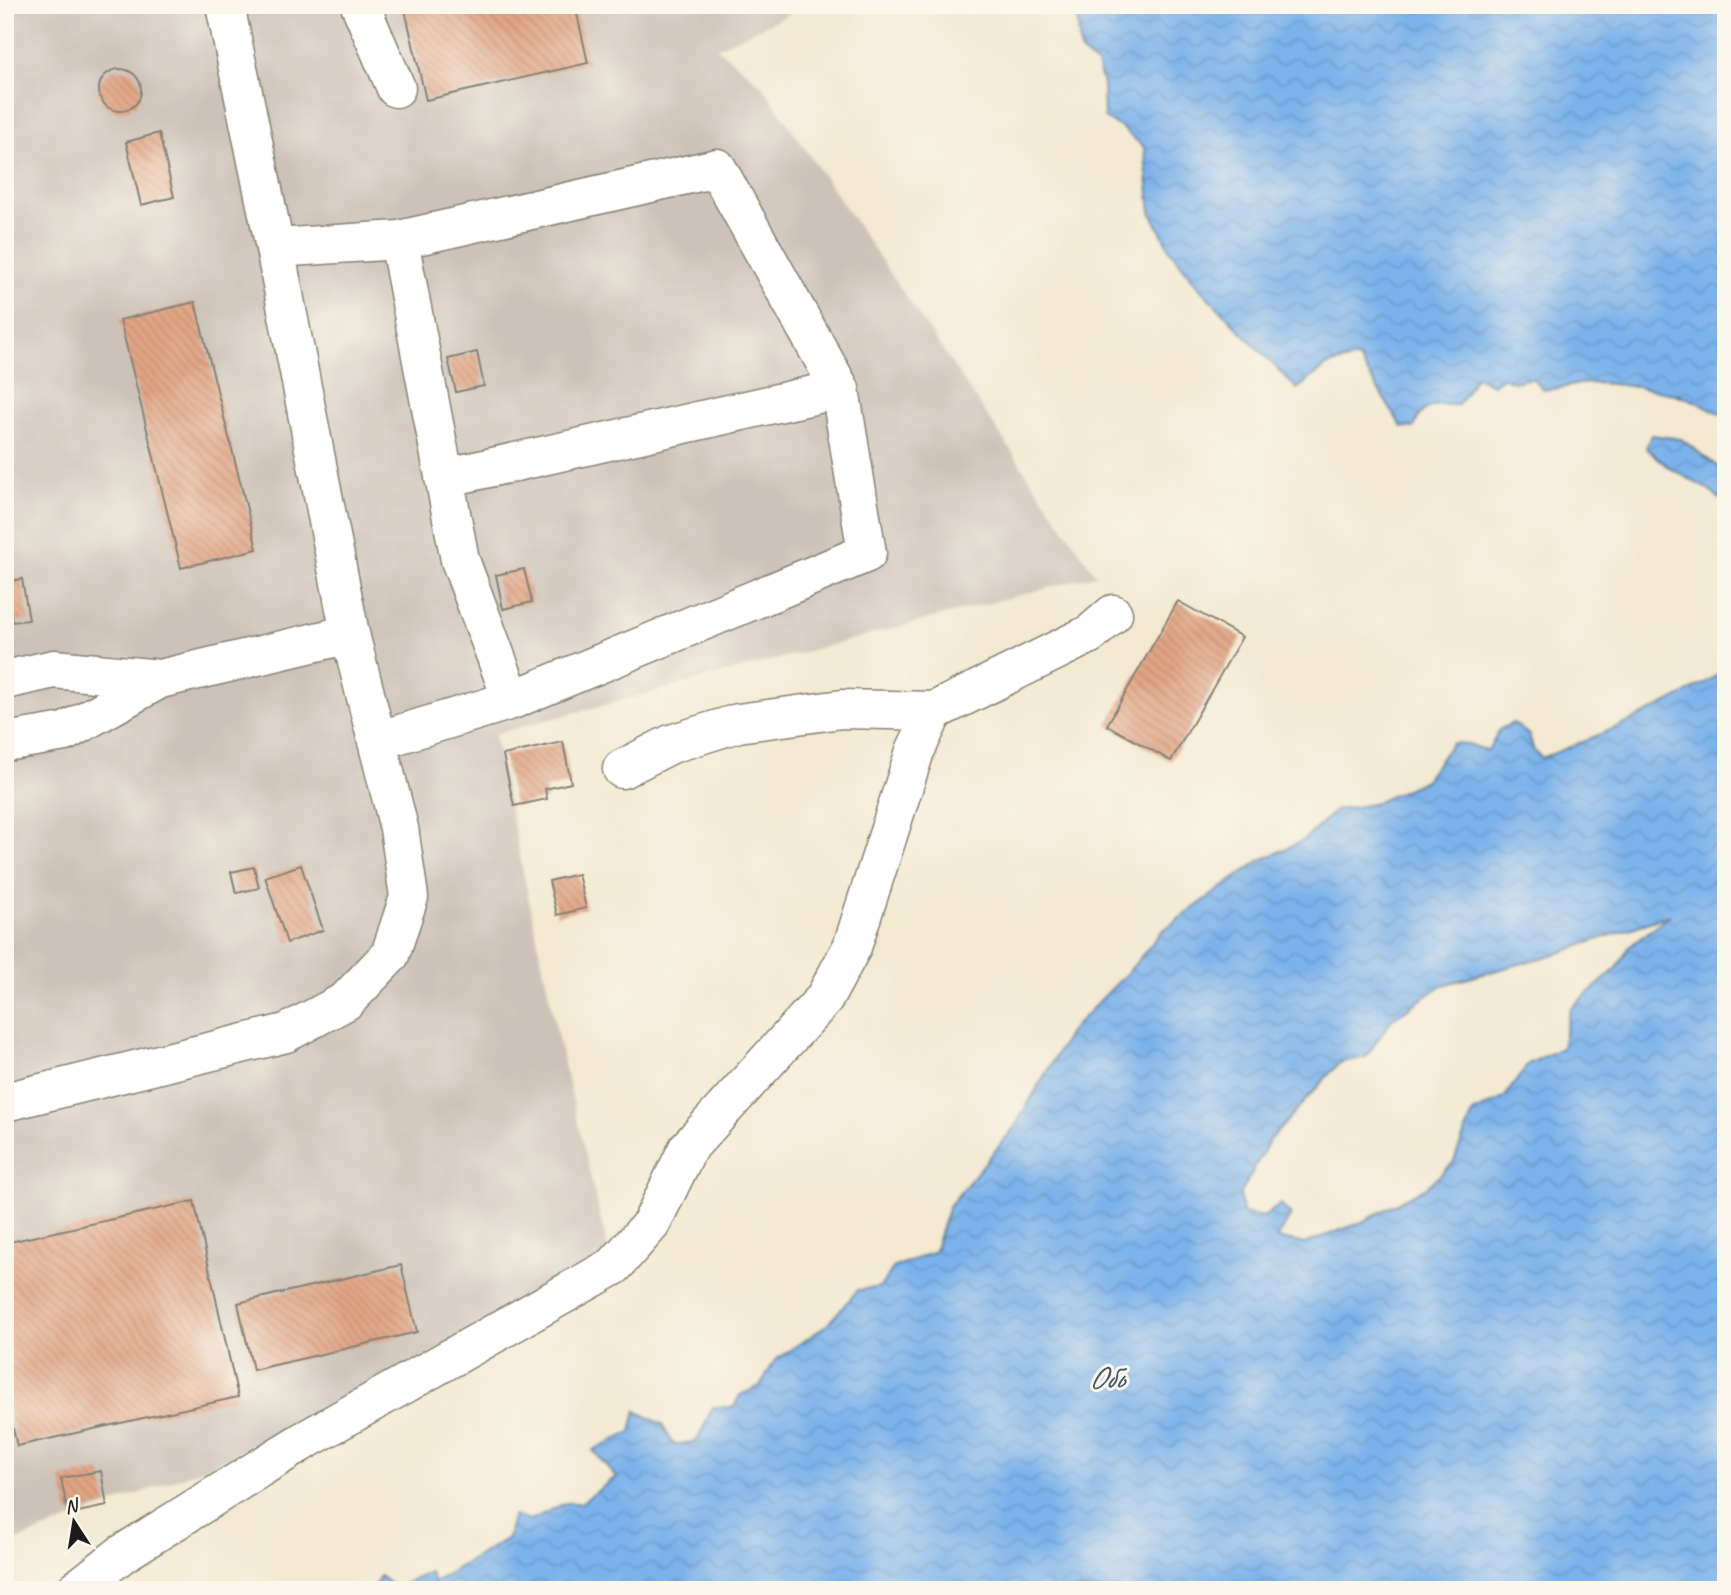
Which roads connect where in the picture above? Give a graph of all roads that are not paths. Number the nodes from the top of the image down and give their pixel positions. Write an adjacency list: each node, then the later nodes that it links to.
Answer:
1 (225, 5): 5 (lane)
2 (360, 5): 3 (lane)
3 (396, 88)
4 (399, 240): 5 (lane); 6 (lane); 7 (lane)
5 (275, 248): 9 (lane)
6 (840, 389): 7 (lane); 12 (lane)
7 (444, 478): 12 (lane)
8 (1113, 614): 13 (lane)
9 (349, 634): 10 (lane); 14 (lane)
10 (160, 679): 11 (lane); 15 (lane)
11 (5, 680)
12 (512, 700): 14 (lane)
13 (934, 711): 16 (lane); 18 (lane)
14 (377, 741): 17 (lane)
15 (5, 742)
16 (622, 769)
17 (5, 1102)
18 (76, 1590)

